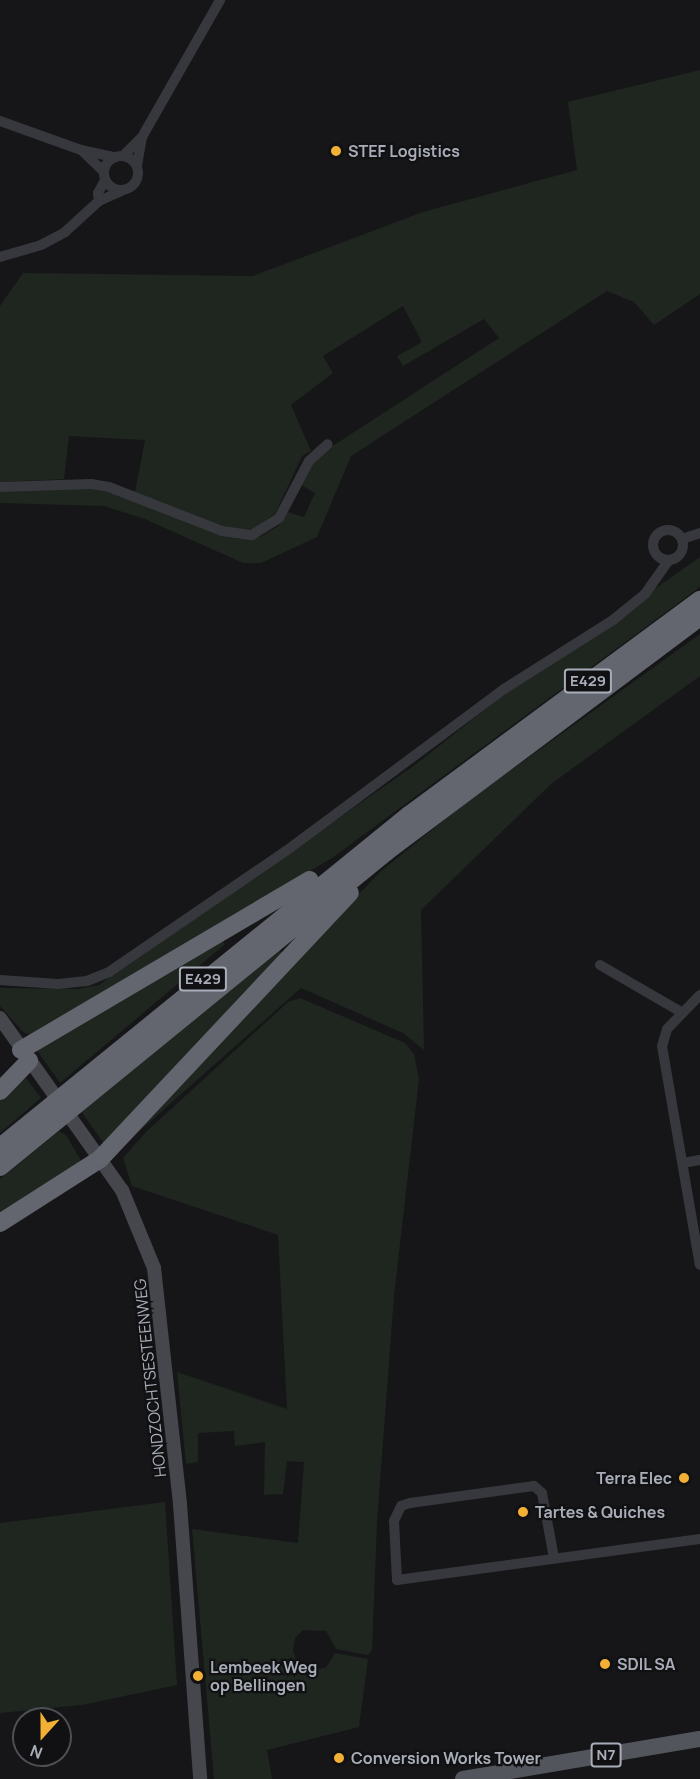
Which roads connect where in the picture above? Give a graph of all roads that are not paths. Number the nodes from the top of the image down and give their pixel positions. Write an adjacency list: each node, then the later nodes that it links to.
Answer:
1 (220, 0): 3 (street)
2 (0, 121): 4 (street)
3 (142, 137): 5 (street); 6 (street)
4 (81, 150): 5 (street); 7 (street)
5 (119, 157): 6 (street); 7 (street)
6 (137, 165): 8 (street)
7 (105, 176): 8 (street); 9 (street)
8 (121, 191): 9 (street)
9 (99, 201): 10 (street)
10 (0, 257)
11 (328, 444): 12 (street)
12 (0, 487)
13 (700, 533): 14 (street)
14 (682, 539): 15 (street); 15 (street)
15 (669, 560): 21 (street)
16 (700, 600): 19 (highway, E429)
17 (700, 617): 18 (highway, E429)
18 (429, 818): 19 (highway, E429); 28 (highway)
19 (410, 824): 25 (highway); 27 (highway, E429); 31 (highway, E429)
20 (600, 965): 23 (street)
21 (0, 980)
22 (700, 995): 23 (street)
23 (681, 1012): 30 (street)
24 (0, 1018): 25 (main road, HONDZOCHTSESTEENWEG)
25 (29, 1061): 26 (highway); 28 (main road, HONDZOCHTSESTEENWEG)
26 (0, 1091)
27 (0, 1147)
28 (97, 1155): 32 (highway); 37 (main road, HONDZOCHTSESTEENWEG)
29 (700, 1160): 30 (street)
30 (684, 1163): 33 (street)
31 (0, 1167)
32 (0, 1223)
33 (700, 1265)
34 (700, 1539): 35 (street)
35 (554, 1558): 35 (street)
36 (700, 1739): 38 (main road, N7)
37 (200, 1779)
38 (463, 1779)

